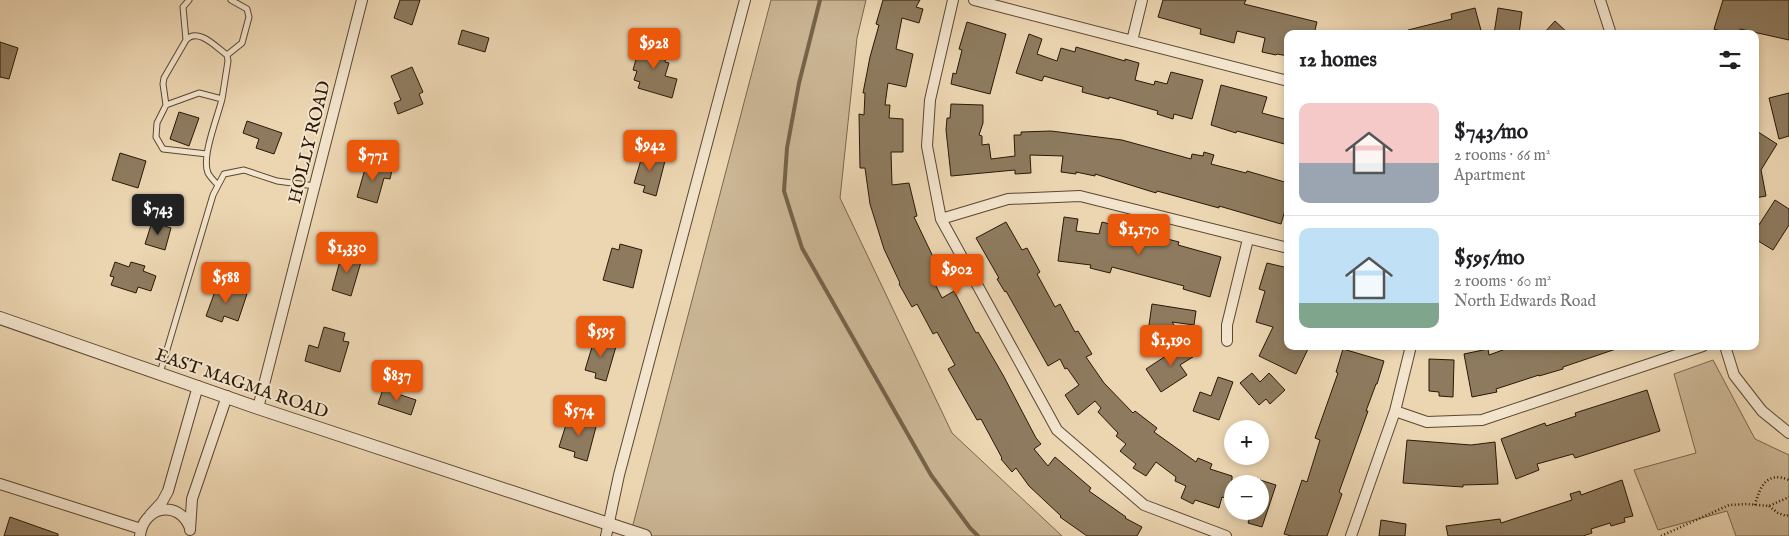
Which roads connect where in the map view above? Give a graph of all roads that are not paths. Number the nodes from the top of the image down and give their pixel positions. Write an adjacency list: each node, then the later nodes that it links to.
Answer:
1 (189, 0): 10 (lane)
2 (231, 0): 12 (lane)
3 (362, 0): 18 (street, HOLLY ROAD)
4 (745, 0): 35 (street)
5 (953, 0): 19 (street)
6 (974, 0): 11 (street)
7 (1142, 0): 11 (street)
8 (1600, 0): 9 (street)
9 (1610, 30)
10 (186, 40): 12 (lane); 15 (lane)
11 (1132, 40): 13 (street)
12 (227, 55): 14 (lane)
13 (1284, 80)
14 (222, 99): 15 (lane); 16 (lane)
15 (166, 104): 16 (lane)
16 (207, 154): 17 (lane)
17 (218, 185): 18 (lane); 27 (lane)
18 (315, 186): 30 (street, HOLLY ROAD)
19 (941, 219): 20 (street); 39 (street)
20 (1248, 239): 21 (street); 23 (street)
21 (1284, 247)
22 (0, 318): 27 (street, EAST MAGMA ROAD)
23 (1227, 341)
24 (1410, 350): 31 (street)
25 (1691, 350): 31 (street)
26 (1726, 350): 32 (street)
27 (160, 373): 28 (street, EAST MAGMA ROAD)
28 (198, 386): 29 (street, EAST MAGMA ROAD); 34 (street)
29 (227, 396): 30 (street, EAST MAGMA ROAD); 37 (street)
30 (258, 408): 35 (street, EAST MAGMA ROAD)
31 (1395, 411): 40 (street)
32 (1789, 433)
33 (0, 484): 36 (street)
34 (150, 515): 36 (street); 37 (street)
35 (608, 530): 38 (street, EAST MAGMA ROAD)
36 (141, 532)
37 (191, 533)
38 (645, 536)
39 (1226, 536)
40 (1351, 536)

